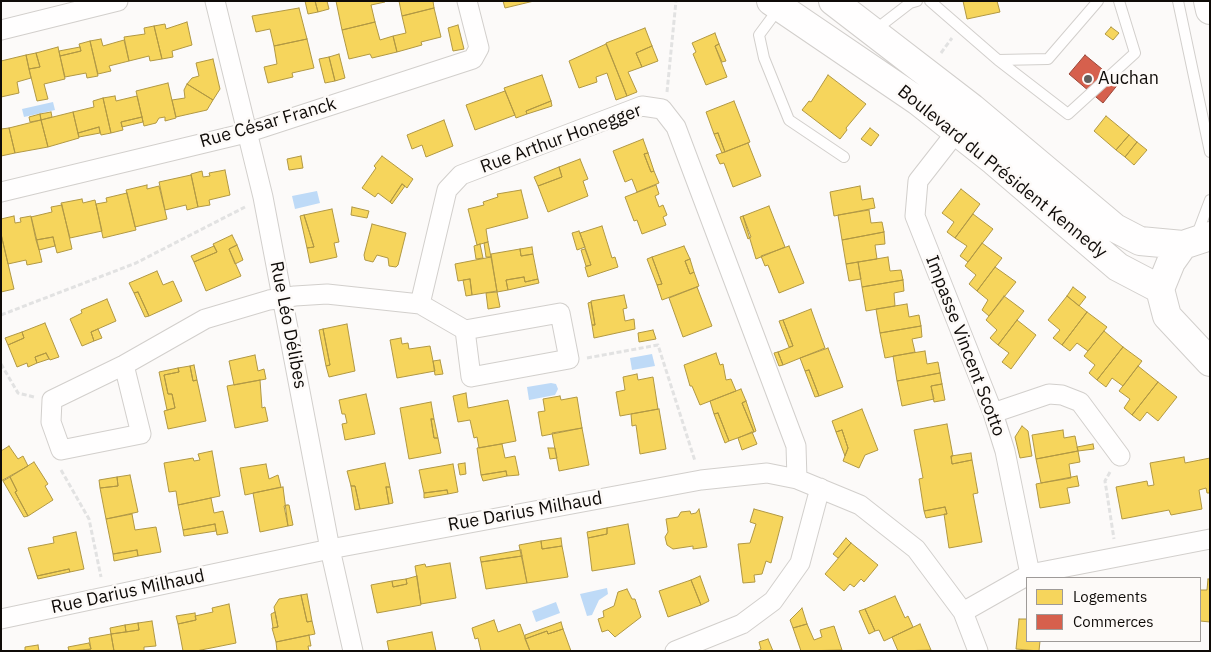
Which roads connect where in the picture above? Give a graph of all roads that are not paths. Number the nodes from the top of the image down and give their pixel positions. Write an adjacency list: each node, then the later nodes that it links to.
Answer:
1 (118, 1): 12 (street)
2 (215, 1): 18 (street, Rue Léo Délibes)
3 (467, 1): 18 (street, Rue César Franck)
4 (834, 1): 15 (main road, Boulevard du Président Kennedy)
5 (917, 1): 15 (lane)
6 (930, 1): 16 (lane)
7 (1098, 1): 16 (lane)
8 (1119, 1): 16 (lane)
9 (1178, 1): 19 (lane)
10 (1208, 1): 13 (main road)
11 (775, 4): 15 (main road); 17 (main road, Boulevard du Président Kennedy); 20 (lane)
12 (57, 9): 14 (street)
13 (1210, 10)
14 (1, 30)
15 (874, 31): 23 (main road, Boulevard du Président Kennedy)
16 (998, 60)
17 (957, 131): 24 (main road, Boulevard du Président Kennedy); 30 (street, Impasse Vincent Scotto)
18 (246, 133): 21 (street, Rue César Franck); 25 (street, Rue Léo Délibes)
19 (1210, 152)
20 (844, 157)
21 (1, 192)
22 (1210, 200): 23 (lane)
23 (1201, 238): 24 (main road)
24 (1160, 289): 28 (main road)
25 (283, 298): 26 (street); 29 (street); 35 (street, Rue Léo Délibes)
26 (420, 304): 27 (street); 32 (street, Rue Arthur Honegger)
27 (465, 330): 27 (street)
28 (1210, 362)
29 (124, 365): 29 (street)
30 (993, 412): 31 (street); 36 (street, Impasse Vincent Scotto)
31 (1120, 456)
32 (797, 479): 33 (street, Rue Darius Milhaud); 35 (street, Rue Darius Milhaud)
33 (820, 488): 37 (street, Rue Darius Milhaud); 39 (street)
34 (1210, 539): 36 (street)
35 (330, 548): 38 (street, Rue Darius Milhaud); 40 (street, Rue Léo Délibes)
36 (1030, 574): 37 (street)
37 (963, 612): 42 (street, Rue Darius Milhaud)
38 (1, 619)
39 (705, 646): 41 (street)
40 (353, 651)
41 (675, 651)
42 (978, 651)

